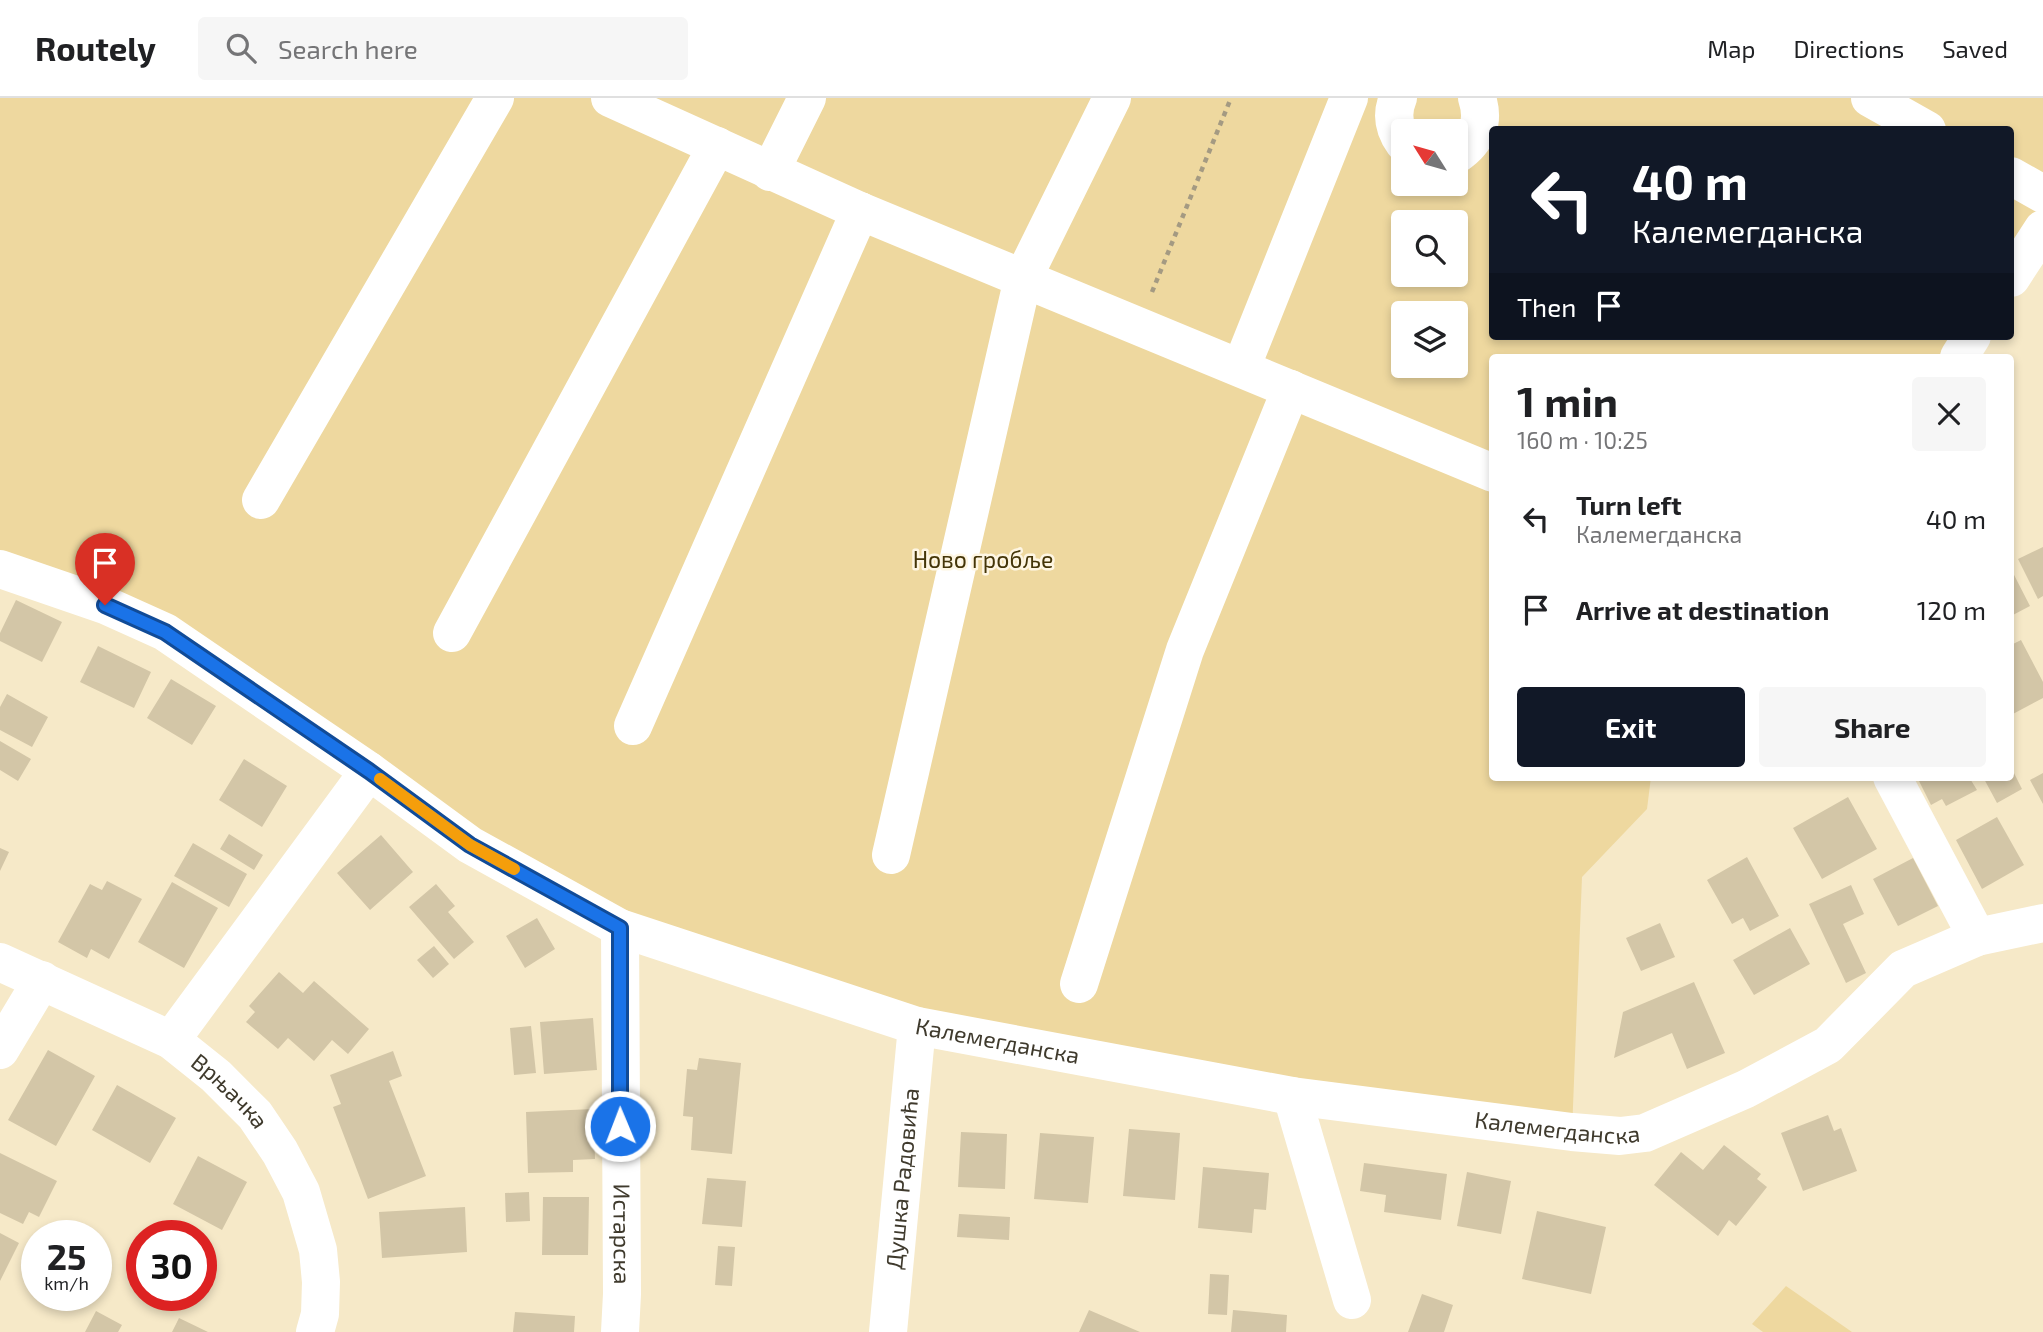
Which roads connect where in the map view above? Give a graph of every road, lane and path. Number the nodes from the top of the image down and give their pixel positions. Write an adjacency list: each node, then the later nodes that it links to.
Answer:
1 (495, 98): 25 (street)
2 (610, 98): 12 (street)
3 (807, 98): 14 (street)
4 (1112, 98): 20 (street)
5 (1231, 98): 21 (path)
6 (1349, 98): 22 (street)
7 (1477, 98): 13 (street)
8 (1870, 98): 11 (street)
9 (1387, 101): 10 (street)
10 (1393, 119)
11 (1920, 126)
12 (717, 146): 14 (street); 27 (street)
13 (1468, 146)
14 (770, 172): 17 (street)
15 (2014, 178): 16 (street)
16 (2043, 194)
17 (860, 211): 20 (street); 28 (street)
18 (2043, 229): 19 (street)
19 (2014, 273)
20 (1023, 278): 21 (street); 31 (street)
21 (1138, 326): 22 (street)
22 (1241, 368): 23 (street)
23 (1291, 389): 24 (street); 37 (street)
24 (1489, 471)
25 (261, 500)
26 (0, 569): 29 (street, Калемегданска)
27 (452, 633)
28 (633, 726)
29 (369, 771): 33 (street, Калемегданска); 39 (street)
30 (1894, 781): 34 (street)
31 (891, 855)
32 (2043, 923): 34 (street, Калемегданска)
33 (620, 928): 38 (street, Калемегданска); 44 (street, Истарска)
34 (1977, 937): 41 (street, Калемегданска)
35 (0, 962): 36 (street, Врњачка)
36 (42, 980): 39 (street, Врњачка); 40 (street)
37 (1079, 984)
38 (917, 1026): 41 (street, Калемегданска); 45 (street, Душка Радовића)
39 (171, 1041): 43 (street, Врњачка)
40 (0, 1049)
41 (1292, 1096): 42 (street)
42 (1352, 1300)
43 (316, 1332)
44 (620, 1332)
45 (888, 1332)

